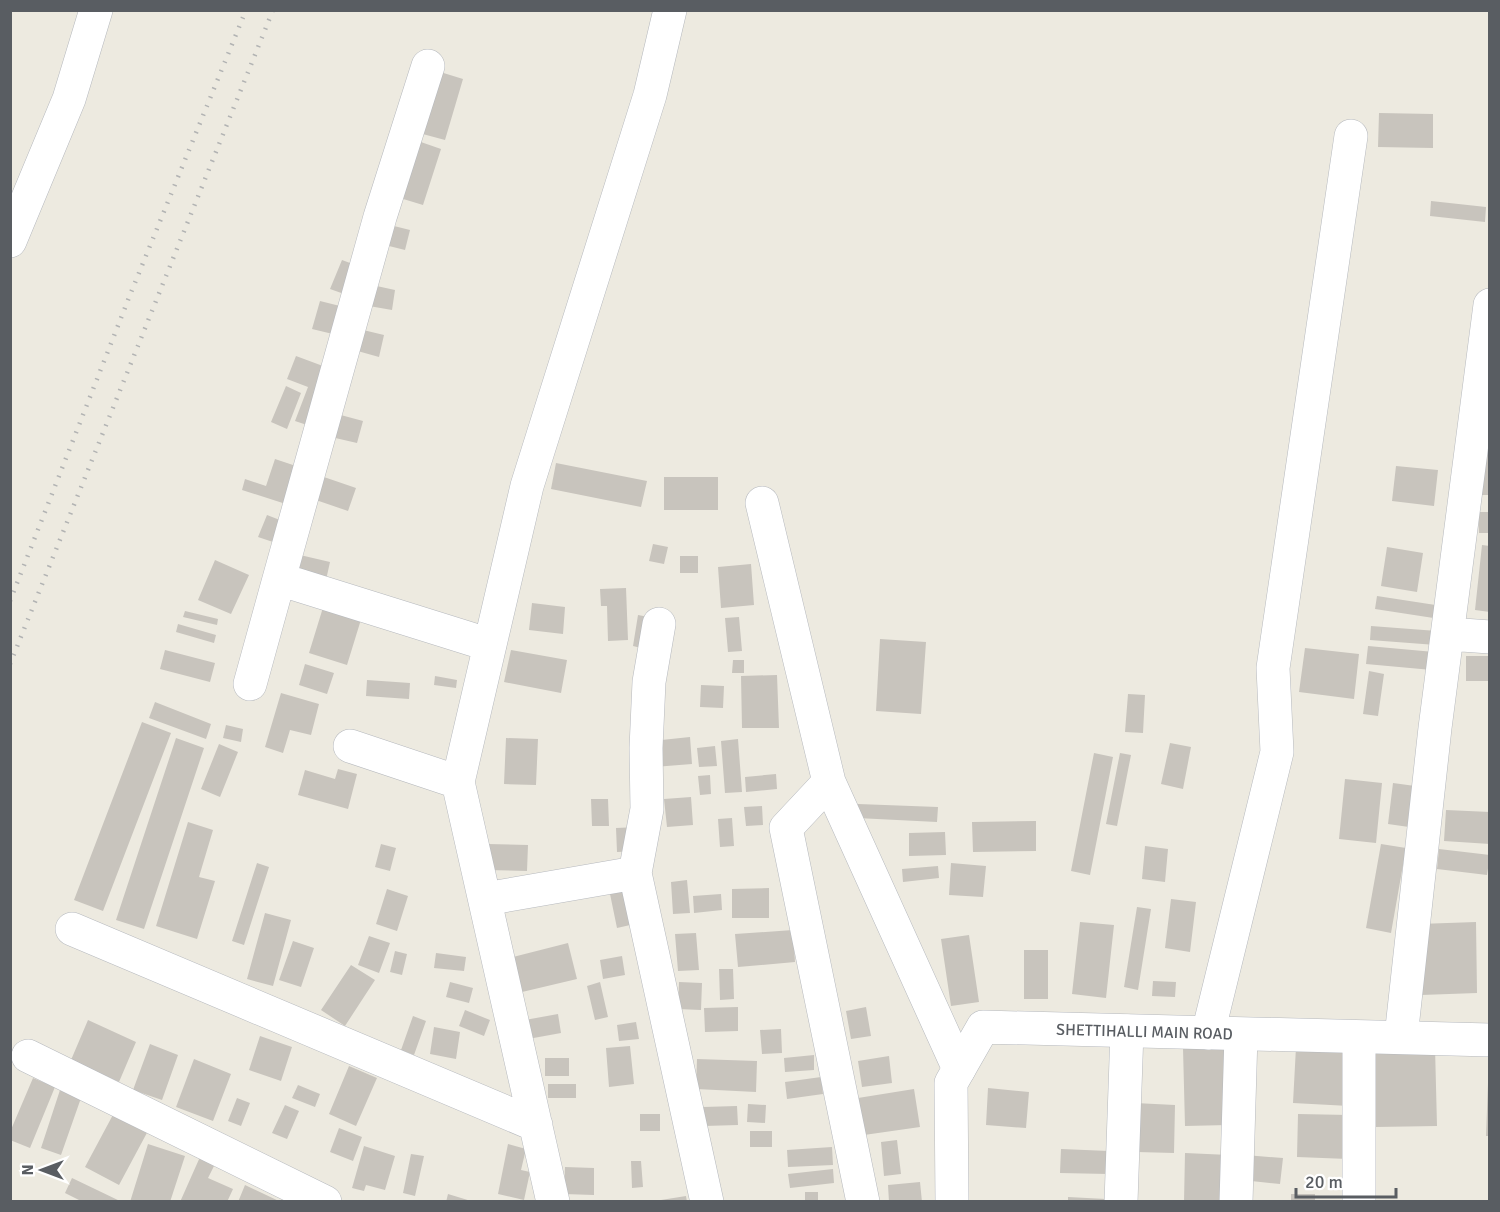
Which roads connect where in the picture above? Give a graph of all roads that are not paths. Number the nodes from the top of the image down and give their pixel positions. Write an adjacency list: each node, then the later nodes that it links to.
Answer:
1 (96, 10): 5 (street)
2 (670, 10): 12 (street)
3 (428, 66): 8 (street)
4 (1351, 136): 21 (street)
5 (10, 241)
6 (1490, 305): 10 (street)
7 (762, 503): 16 (street)
8 (279, 579): 12 (street); 13 (street)
9 (659, 624): 17 (street)
10 (1448, 634): 11 (street); 23 (street)
11 (1490, 637)
12 (490, 645): 15 (street)
13 (250, 684)
14 (350, 746): 15 (street)
15 (458, 782): 18 (street)
16 (830, 782): 27 (street); 32 (street)
17 (635, 873): 18 (street); 31 (street)
18 (485, 899): 28 (street)
19 (72, 929): 28 (street)
20 (1127, 1031): 21 (street, SHETTIHALLI MAIN ROAD); 27 (street, SHETTIHALLI MAIN ROAD); 34 (street)
21 (1208, 1034): 22 (street, SHETTIHALLI MAIN ROAD)
22 (1241, 1035): 24 (street, SHETTIHALLI MAIN ROAD); 35 (street)
23 (1401, 1037): 24 (street, SHETTIHALLI MAIN ROAD); 25 (street, SHETTIHALLI MAIN ROAD)
24 (1359, 1038): 36 (street)
25 (1490, 1040)
26 (28, 1056): 29 (street)
27 (959, 1069): 33 (street, SHETTIHALLI MAIN ROAD)
28 (536, 1125): 30 (street)
29 (325, 1202)
30 (553, 1202)
31 (707, 1202)
32 (863, 1202)
33 (952, 1202)
34 (1121, 1202)
35 (1236, 1202)
36 (1359, 1202)

